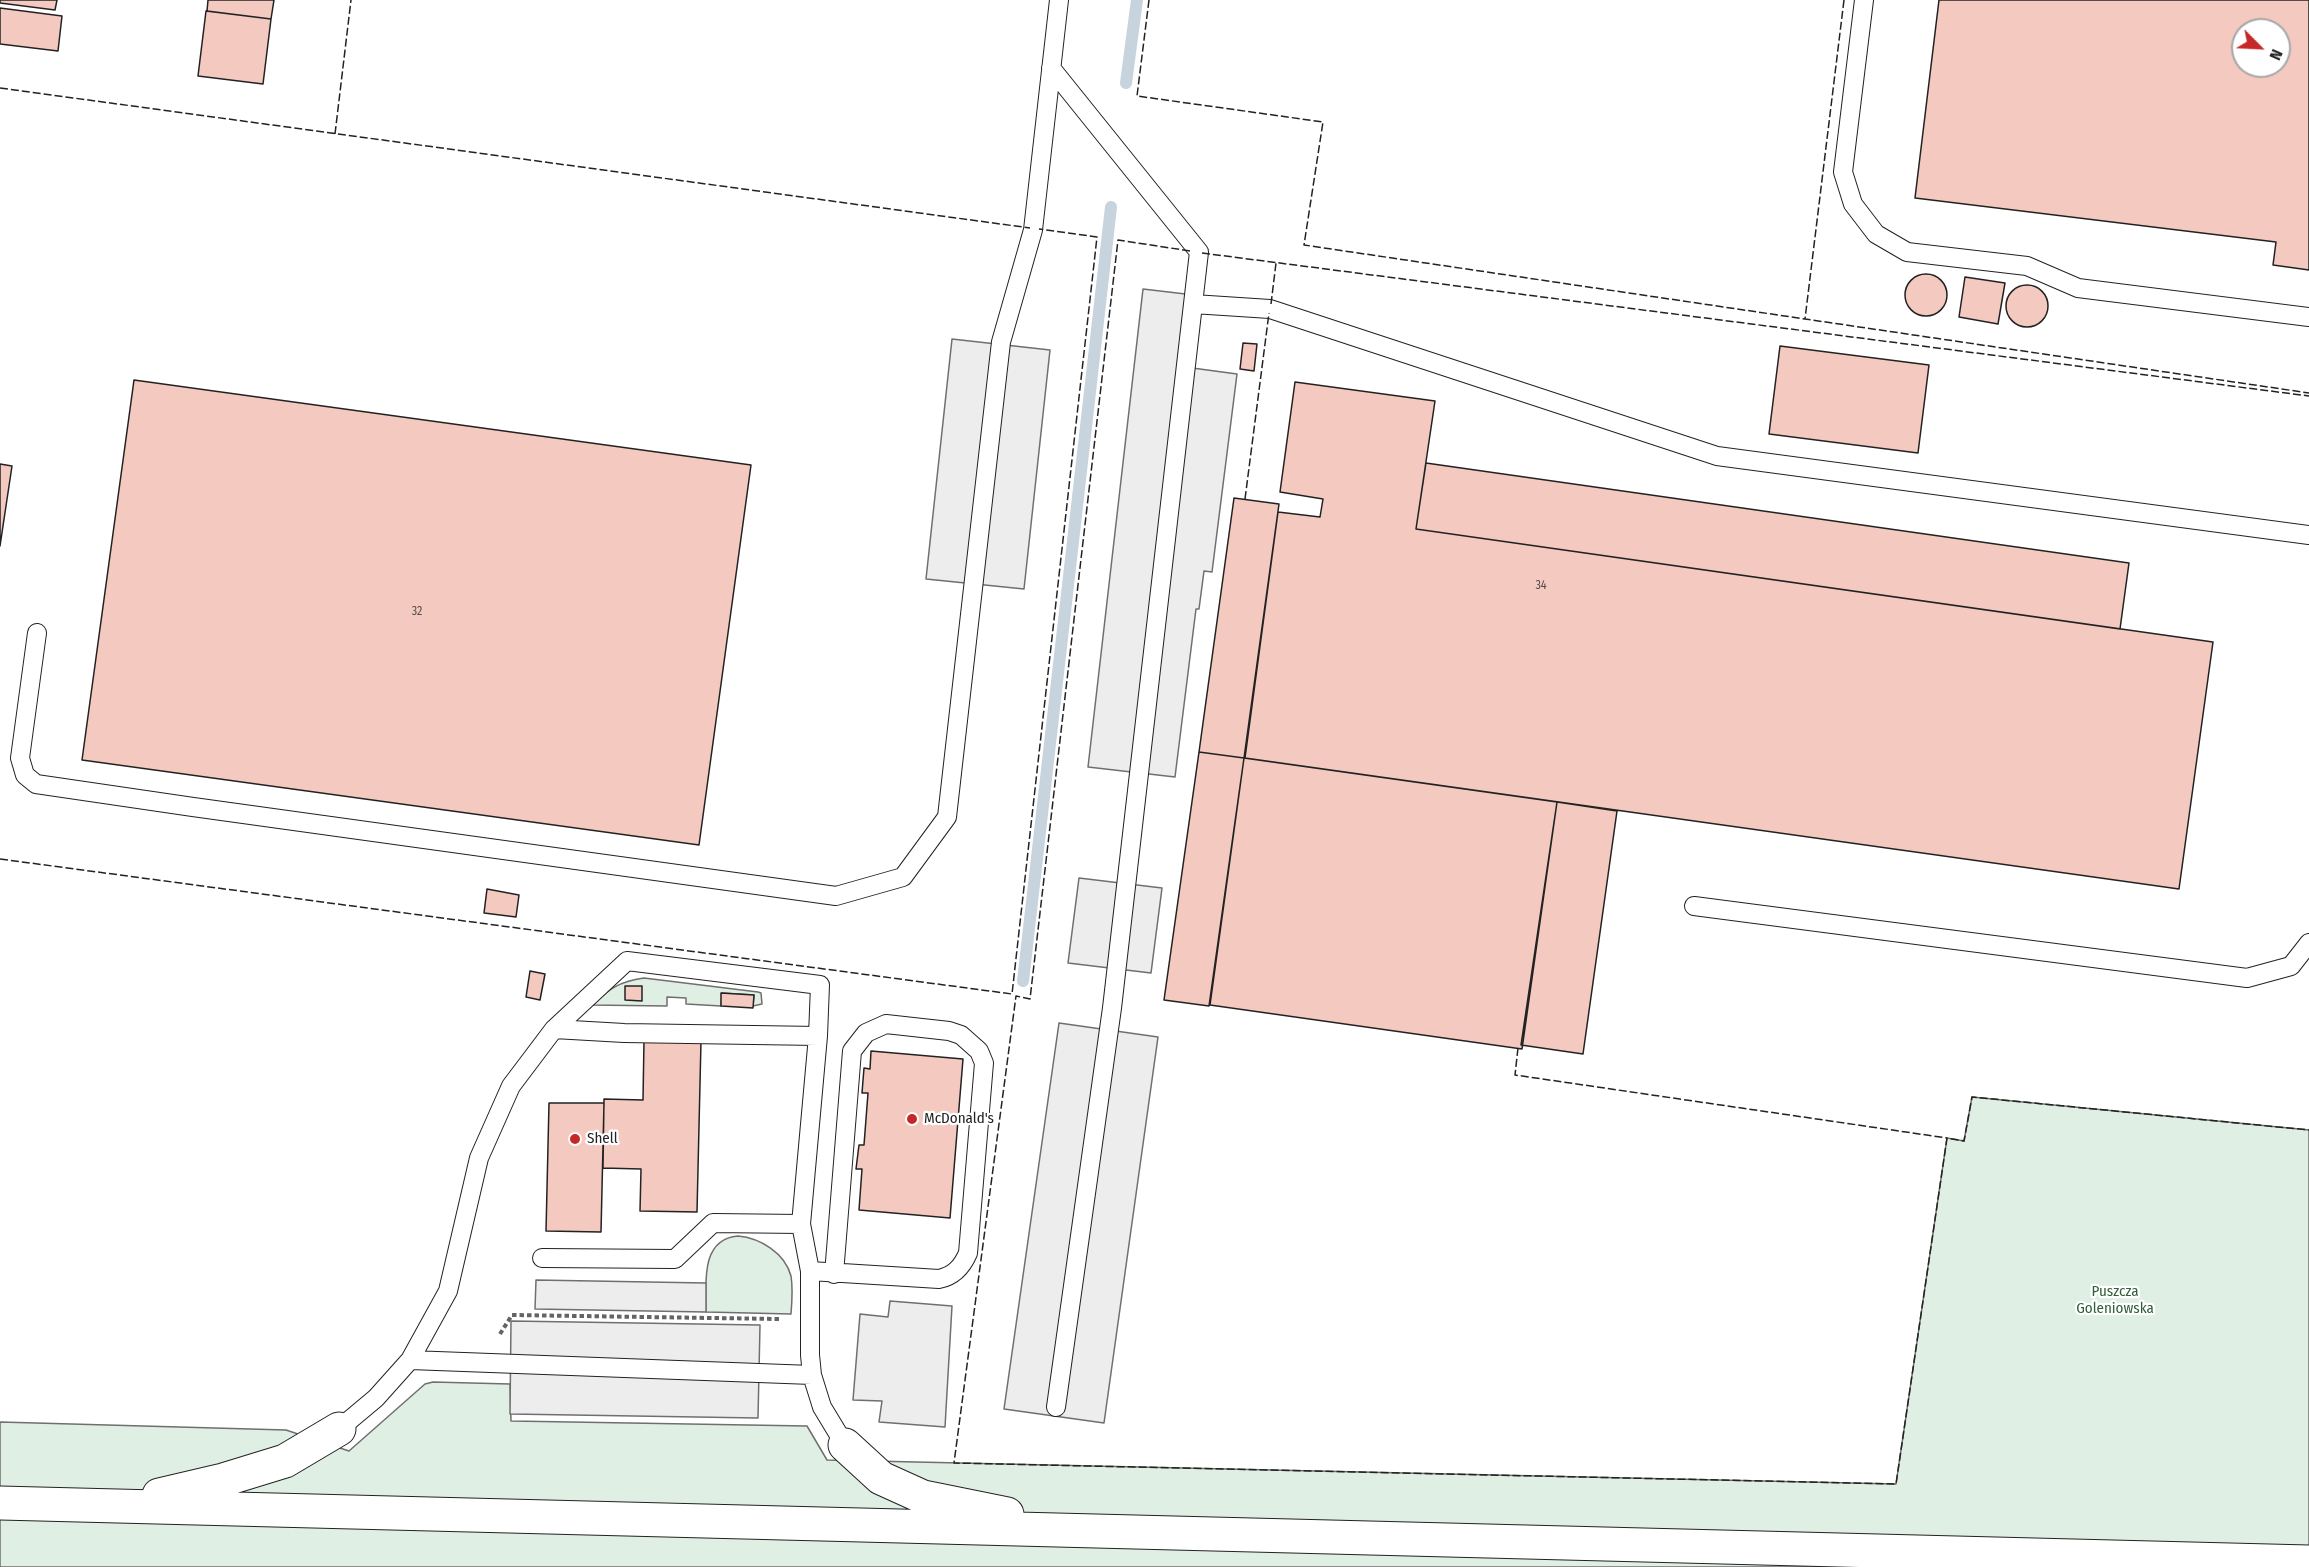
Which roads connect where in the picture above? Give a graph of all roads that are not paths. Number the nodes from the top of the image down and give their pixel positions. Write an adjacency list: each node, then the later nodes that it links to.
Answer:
1 (1059, 0): 3 (lane)
2 (1864, 0): 5 (lane)
3 (1051, 68): 4 (lane); 7 (lane)
4 (1193, 304): 6 (lane); 18 (lane)
5 (2309, 317)
6 (2309, 535)
7 (37, 633)
8 (1694, 906): 9 (lane)
9 (2309, 943)
10 (554, 1029): 11 (lane); 11 (lane); 16 (lane)
11 (818, 1036): 12 (lane)
12 (801, 1224): 13 (lane); 14 (lane)
13 (542, 1258)
14 (810, 1271): 15 (lane); 17 (lane)
15 (834, 1274): 15 (lane)
16 (410, 1360): 17 (lane); 19 (lane)
17 (812, 1375): 20 (lane)
18 (1056, 1407)
19 (339, 1430): 22 (highway)
20 (844, 1445): 23 (highway)
21 (0, 1503): 22 (highway)
22 (110, 1506): 23 (highway)
23 (1072, 1530): 24 (highway)
24 (2309, 1562)

